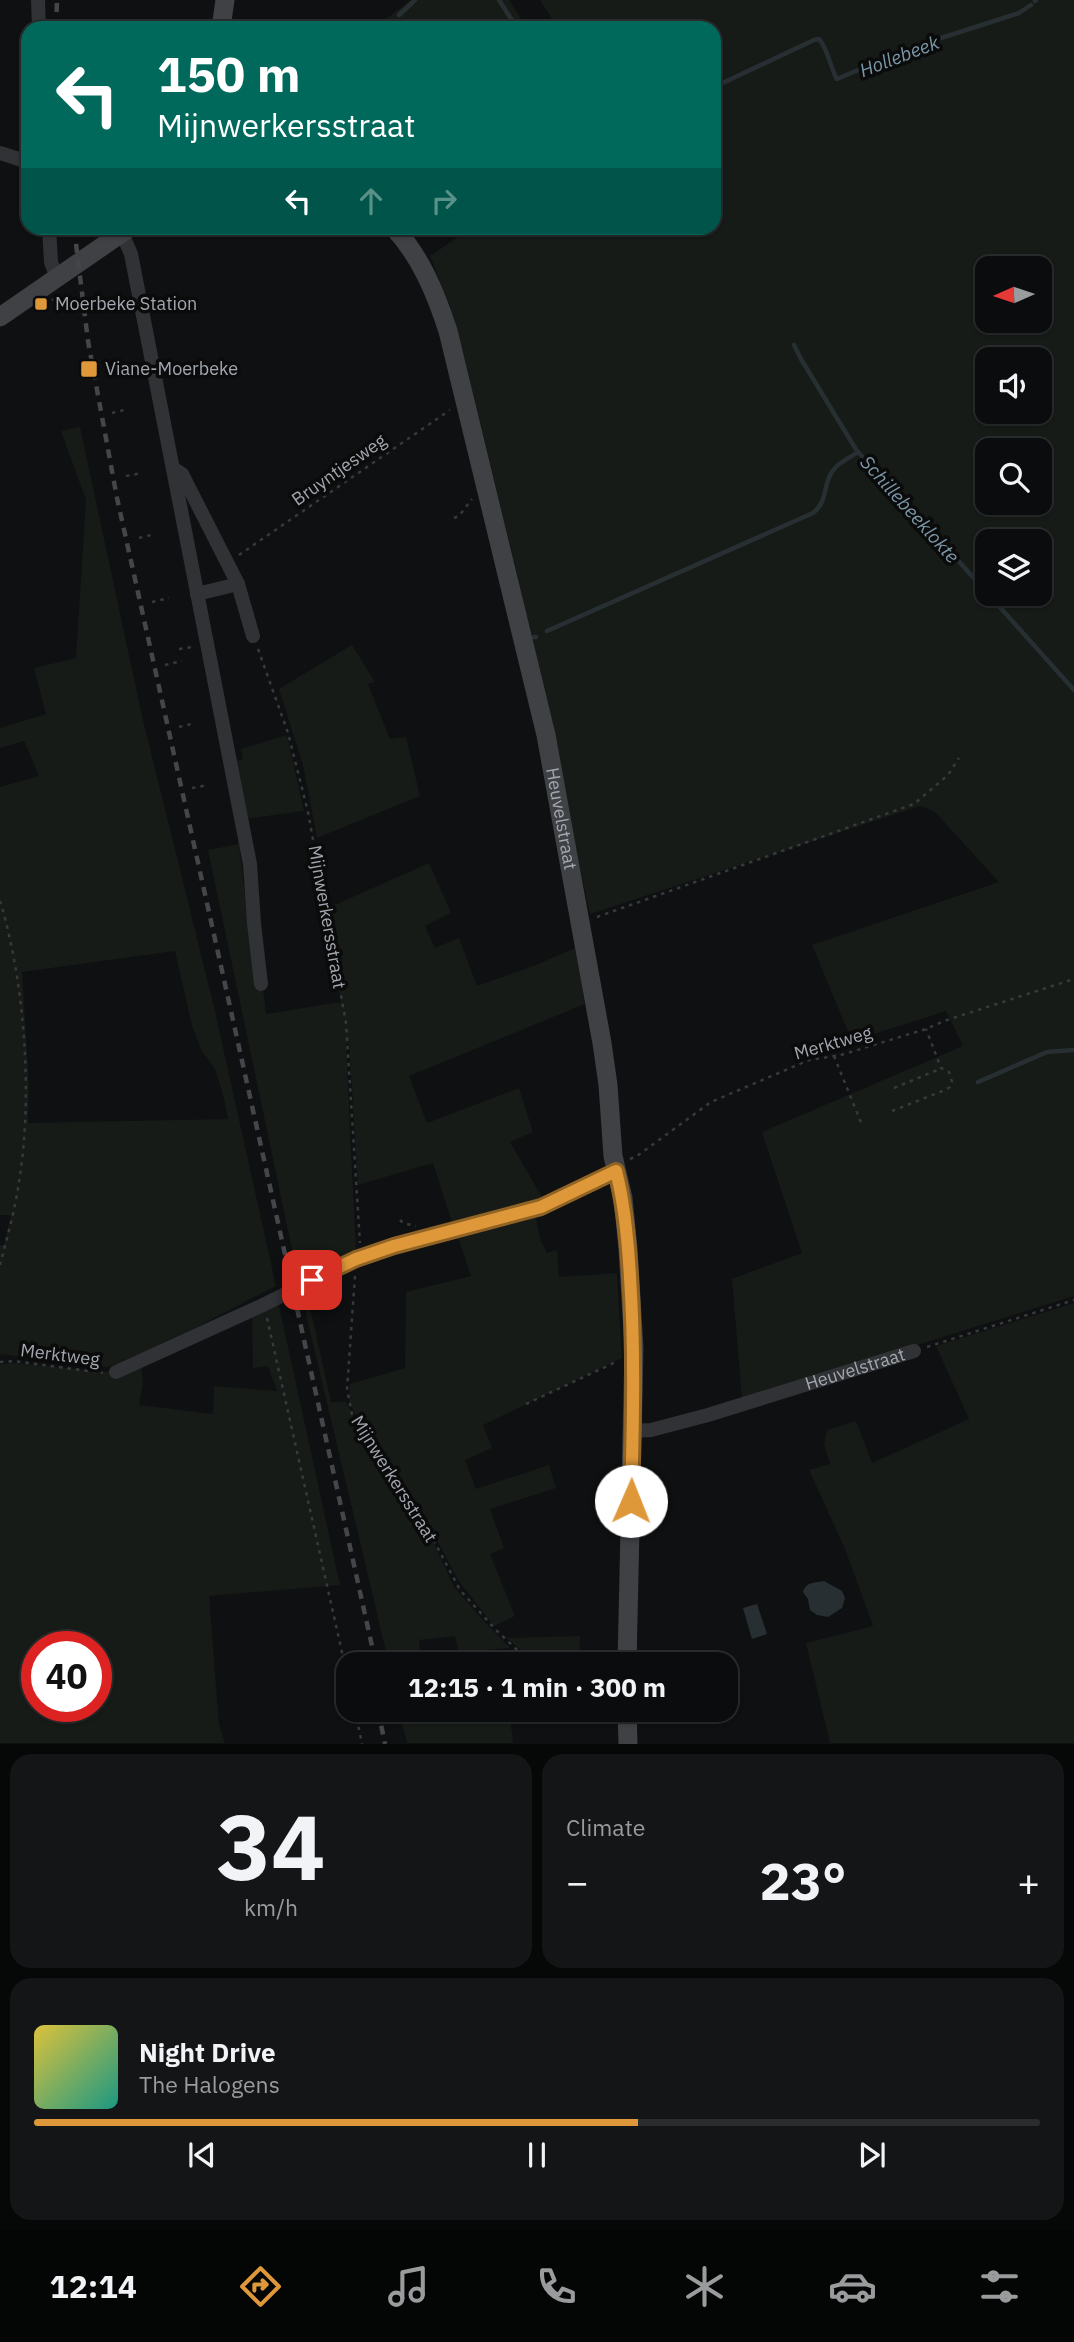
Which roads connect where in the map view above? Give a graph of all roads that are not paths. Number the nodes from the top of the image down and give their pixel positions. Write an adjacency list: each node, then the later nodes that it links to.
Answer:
1 (38, 0): 3 (street)
2 (220, 1): 4 (street)
3 (39, 21)
4 (221, 21)
5 (0, 153): 6 (street)
6 (21, 160)
7 (49, 235): 11 (street)
8 (119, 235): 11 (street)
9 (127, 235): 13 (street)
10 (399, 235): 18 (street, Heuvelstraat)
11 (57, 278): 12 (street)
12 (0, 317)
13 (172, 468): 14 (street); 15 (street)
14 (238, 584): 15 (street); 16 (street)
15 (197, 594): 17 (street)
16 (253, 636)
17 (261, 984)
18 (616, 1168): 20 (street); 21 (street, Heuvelstraat)
19 (914, 1351): 21 (street, Heuvelstraat)
20 (117, 1372)
21 (633, 1432): 22 (street, Heuvelstraat)
22 (627, 1652)
23 (627, 1722): 24 (street)
24 (628, 1744)

